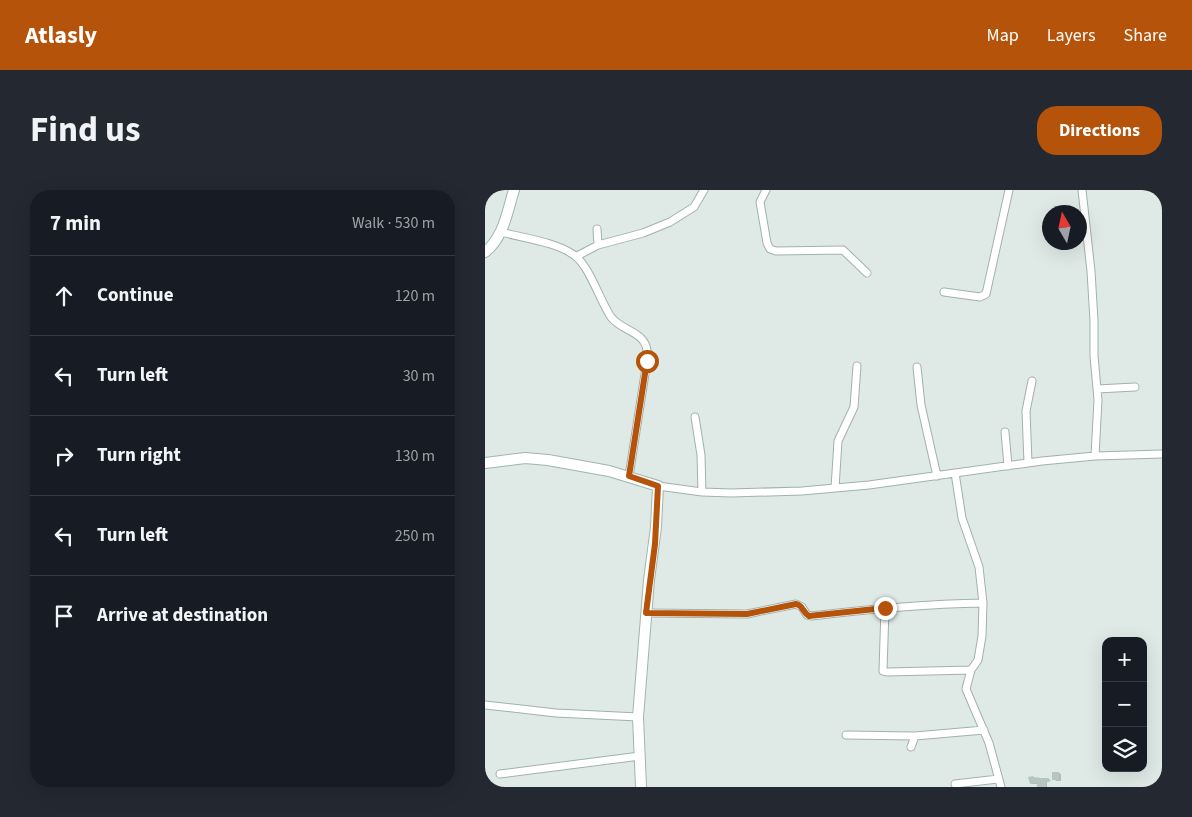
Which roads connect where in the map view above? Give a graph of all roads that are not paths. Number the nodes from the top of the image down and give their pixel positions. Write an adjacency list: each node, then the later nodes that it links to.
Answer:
1 (514, 190): 7 (street)
2 (704, 190): 8 (street)
3 (766, 190): 11 (street)
4 (1009, 190): 12 (street)
5 (1082, 190): 17 (street)
6 (597, 229): 8 (street)
7 (501, 232): 9 (street); 10 (street)
8 (597, 245): 10 (street)
9 (485, 252)
10 (577, 256): 26 (street)
11 (867, 273)
12 (944, 292)
13 (857, 366): 29 (street)
14 (917, 367): 27 (street)
15 (1032, 380): 23 (street)
16 (1135, 387): 17 (street)
17 (1097, 389): 21 (street)
18 (695, 417): 30 (street)
19 (1005, 432): 24 (street)
20 (1162, 454): 21 (street)
21 (1095, 456): 23 (street)
22 (485, 463): 26 (street)
23 (1028, 463): 24 (street)
24 (1008, 466): 25 (street)
25 (955, 473): 27 (street); 31 (street)
26 (629, 476): 28 (street)
27 (937, 476): 29 (street)
28 (658, 486): 30 (street); 33 (street)
29 (835, 488): 30 (street)
30 (701, 492)
31 (983, 603): 32 (street); 34 (street)
32 (885, 608): 33 (street); 34 (street)
33 (646, 613): 36 (street)
34 (971, 670): 37 (street)
35 (485, 705): 36 (street)
36 (638, 717): 41 (street)
37 (984, 730): 39 (street); 43 (street)
38 (846, 735): 39 (street)
39 (915, 736): 40 (street)
40 (911, 747)
41 (640, 756): 42 (street); 45 (street)
42 (501, 774)
43 (998, 779): 44 (street); 46 (street)
44 (955, 784)
45 (641, 787)
46 (1001, 787)

